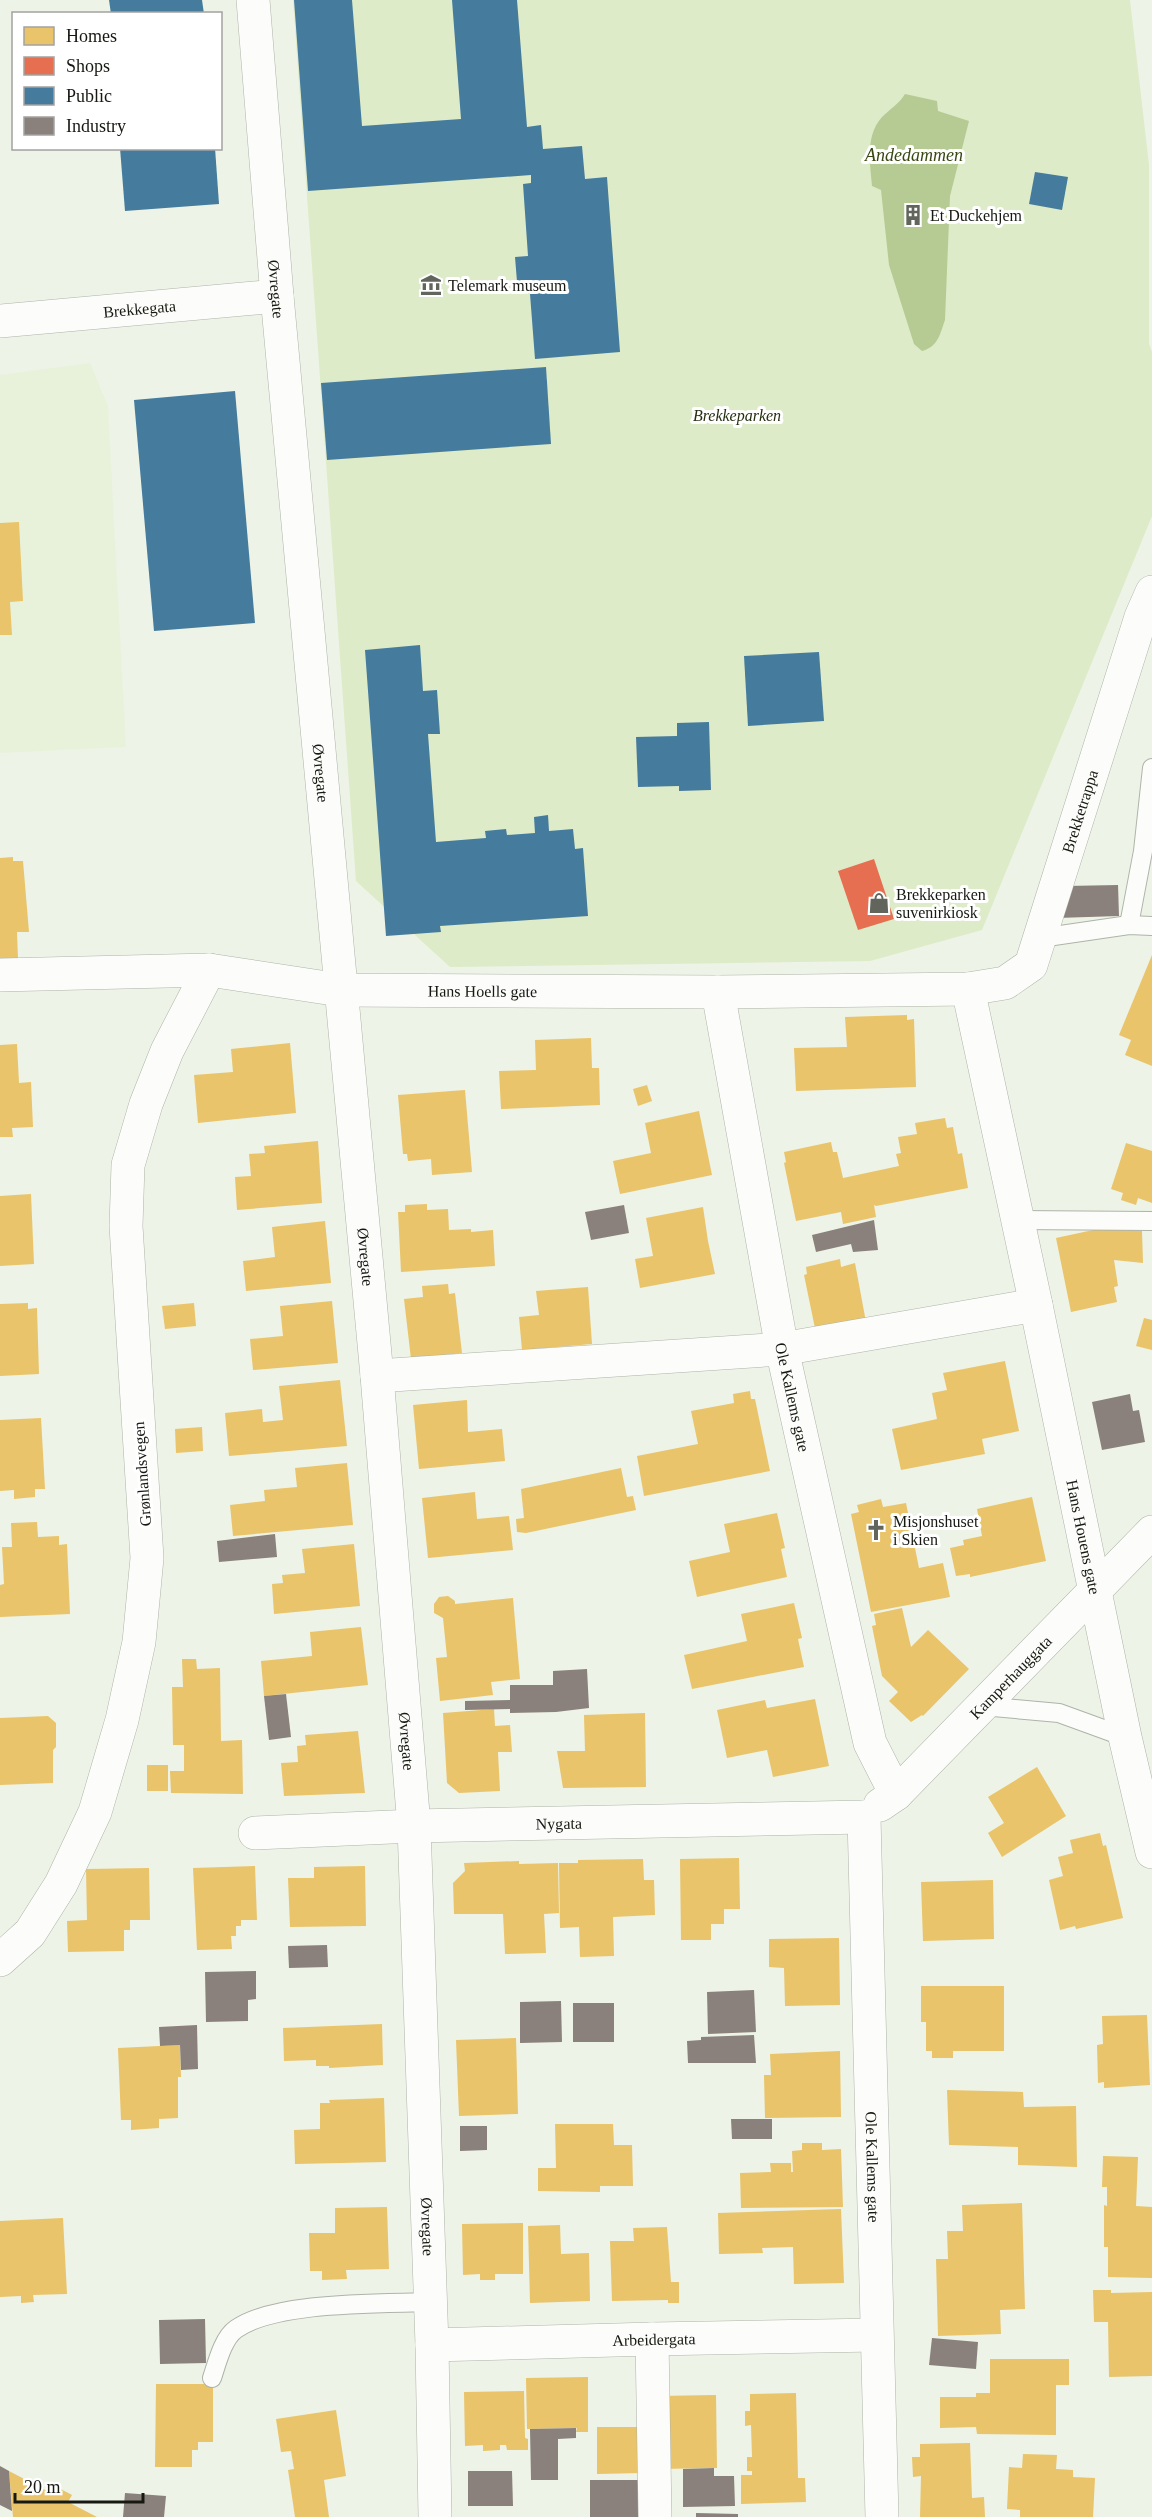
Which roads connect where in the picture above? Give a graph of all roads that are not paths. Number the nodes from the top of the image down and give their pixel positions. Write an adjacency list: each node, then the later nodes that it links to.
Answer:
1 (253, 0): 2 (street, Øvregate)
2 (277, 296): 3 (street, Brekkegata); 12 (street, Øvregate)
3 (0, 321)
4 (1152, 592): 8 (street, Brekketrappa)
5 (1152, 768): 6 (lane)
6 (1129, 925): 7 (lane); 8 (lane)
7 (1152, 926)
8 (1040, 938): 11 (street, Brekketrappa)
9 (210, 970): 10 (street, Hans Hoells gate); 12 (street, Hans Hoells gate); 28 (street, Grønlandsvegen)
10 (0, 975)
11 (968, 989): 13 (street, Hans Hoells gate); 14 (street, Hans Houens gate)
12 (340, 990): 13 (street, Hans Hoells gate); 18 (street, Øvregate)
13 (718, 992): 17 (street, Ole Kallems gate)
14 (1016, 1220): 15 (lane); 16 (street, Hans Houens gate)
15 (1152, 1221)
16 (1036, 1305): 17 (street); 20 (street, Hans Houens gate)
17 (782, 1349): 18 (street); 23 (street, Ole Kallems gate)
18 (377, 1376): 25 (street, Øvregate)
19 (1152, 1532): 20 (street, Kamperhauggata)
20 (1095, 1589): 21 (street, Kamperhauggata); 22 (street, Hans Houens gate)
21 (982, 1706): 22 (lane); 23 (street, Kamperhauggata)
22 (1125, 1737): 27 (street, Hans Houens gate)
23 (896, 1794): 24 (street, Kamperhauggata)
24 (864, 1817): 25 (street, Nygata); 30 (street, Ole Kallems gate)
25 (414, 1827): 26 (street, Nygata); 29 (street, Øvregate)
26 (255, 1833)
27 (1152, 1852)
28 (0, 1960)
29 (430, 2302): 32 (street, Øvregate); 33 (lane)
30 (876, 2335): 31 (street, Arbeidergata); 36 (street, Ole Kallems gate)
31 (652, 2338): 32 (street, Arbeidergata); 35 (street)
32 (432, 2345): 34 (street, Øvregate)
33 (212, 2378)
34 (435, 2517)
35 (655, 2517)
36 (882, 2517)

